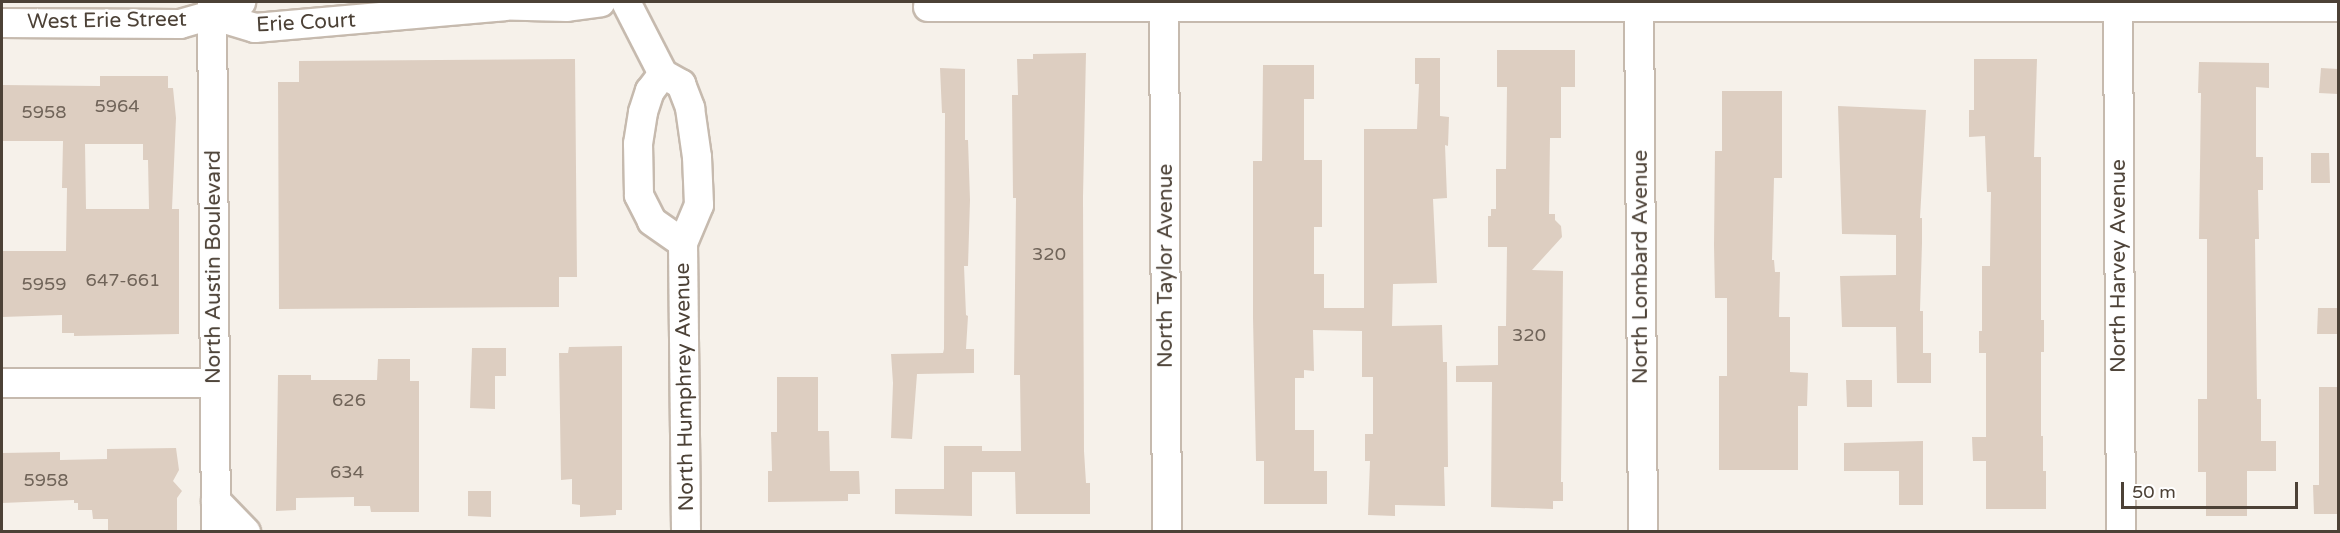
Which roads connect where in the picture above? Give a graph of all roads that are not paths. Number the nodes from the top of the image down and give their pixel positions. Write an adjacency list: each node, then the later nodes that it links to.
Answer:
1 (241, 2): 10 (street, Erie Court)
2 (435, 2): 8 (street, Erie Court)
3 (601, 2): 8 (street, Erie Court)
4 (626, 2): 13 (street, North Humphrey Avenue)
5 (1164, 4): 6 (street); 11 (street); 21 (street, North Taylor Avenue)
6 (1639, 4): 7 (street); 22 (street, North Lombard Avenue)
7 (2118, 4): 9 (street); 23 (street, North Harvey Avenue)
8 (504, 6): 10 (street, Erie Court)
9 (2338, 7)
10 (212, 8): 12 (street, West Erie Street); 16 (street, North Austin Boulevard)
11 (928, 8)
12 (2, 23)
13 (663, 74): 14 (street, North Humphrey Avenue); 14 (street, North Humphrey Avenue)
14 (683, 243): 20 (street, North Humphrey Avenue)
15 (2, 383): 16 (street)
16 (215, 383): 17 (street, North Austin Boulevard)
17 (216, 501): 18 (street, North Austin Boulevard); 19 (street)
18 (216, 531)
19 (246, 531)
20 (686, 531)
21 (1167, 531)
22 (1643, 531)
23 (2121, 531)

